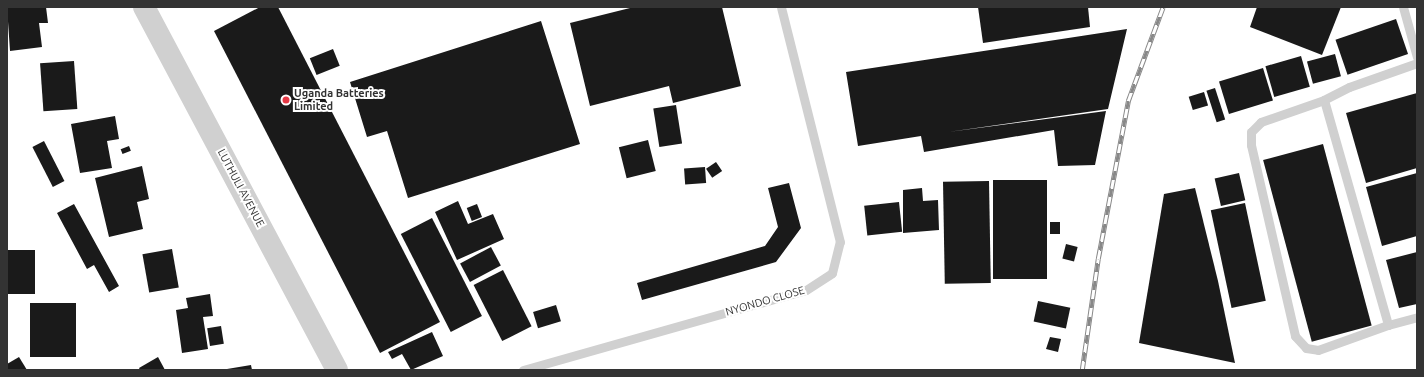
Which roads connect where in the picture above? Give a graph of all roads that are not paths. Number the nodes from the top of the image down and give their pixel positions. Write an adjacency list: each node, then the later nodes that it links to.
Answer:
1 (144, 7): 9 (street, LUTHULI AVENUE)
2 (781, 7): 10 (lane, NYONDO CLOSE)
3 (1403, 7): 4 (lane)
4 (1417, 57)
5 (1417, 63): 6 (lane)
6 (1324, 100): 8 (lane); 8 (lane)
7 (1417, 317): 8 (lane)
8 (1388, 325)
9 (337, 370)
10 (523, 370)

